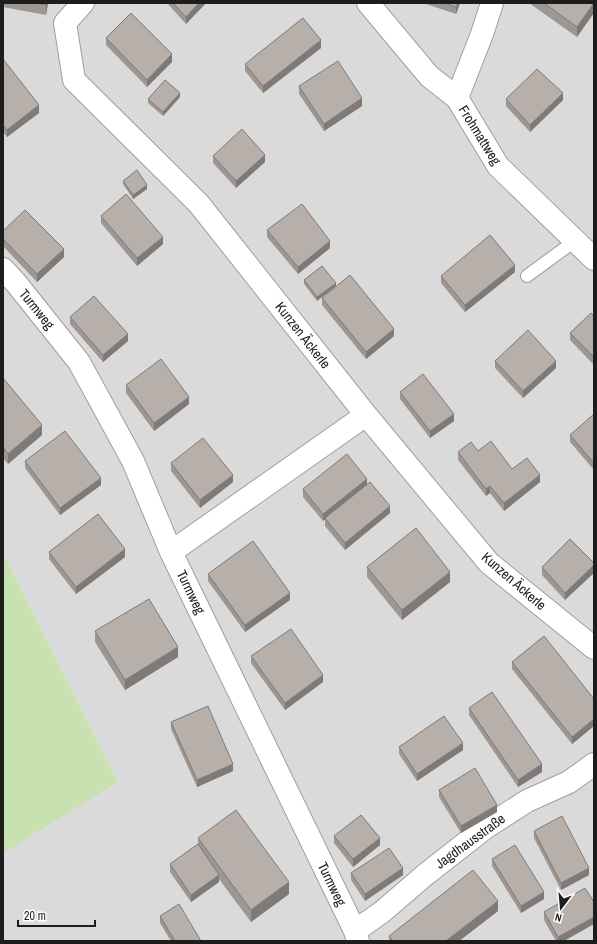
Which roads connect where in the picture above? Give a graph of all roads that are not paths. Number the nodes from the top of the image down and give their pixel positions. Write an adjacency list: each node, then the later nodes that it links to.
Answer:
1 (83, 3): 9 (street, Kunzen Äckerle)
2 (368, 3): 4 (street)
3 (492, 3): 4 (street, Frohmattweg)
4 (457, 98): 5 (street, Frohmattweg)
5 (576, 240): 6 (street, Frohmattweg); 8 (lane)
6 (594, 259)
7 (3, 269): 10 (street, Turmweg)
8 (527, 276)
9 (366, 415): 10 (street); 11 (street, Kunzen Äckerle)
10 (171, 552): 13 (street, Turmweg)
11 (594, 648)
12 (594, 764): 13 (street, Jagdhausstraße)
13 (357, 936)

